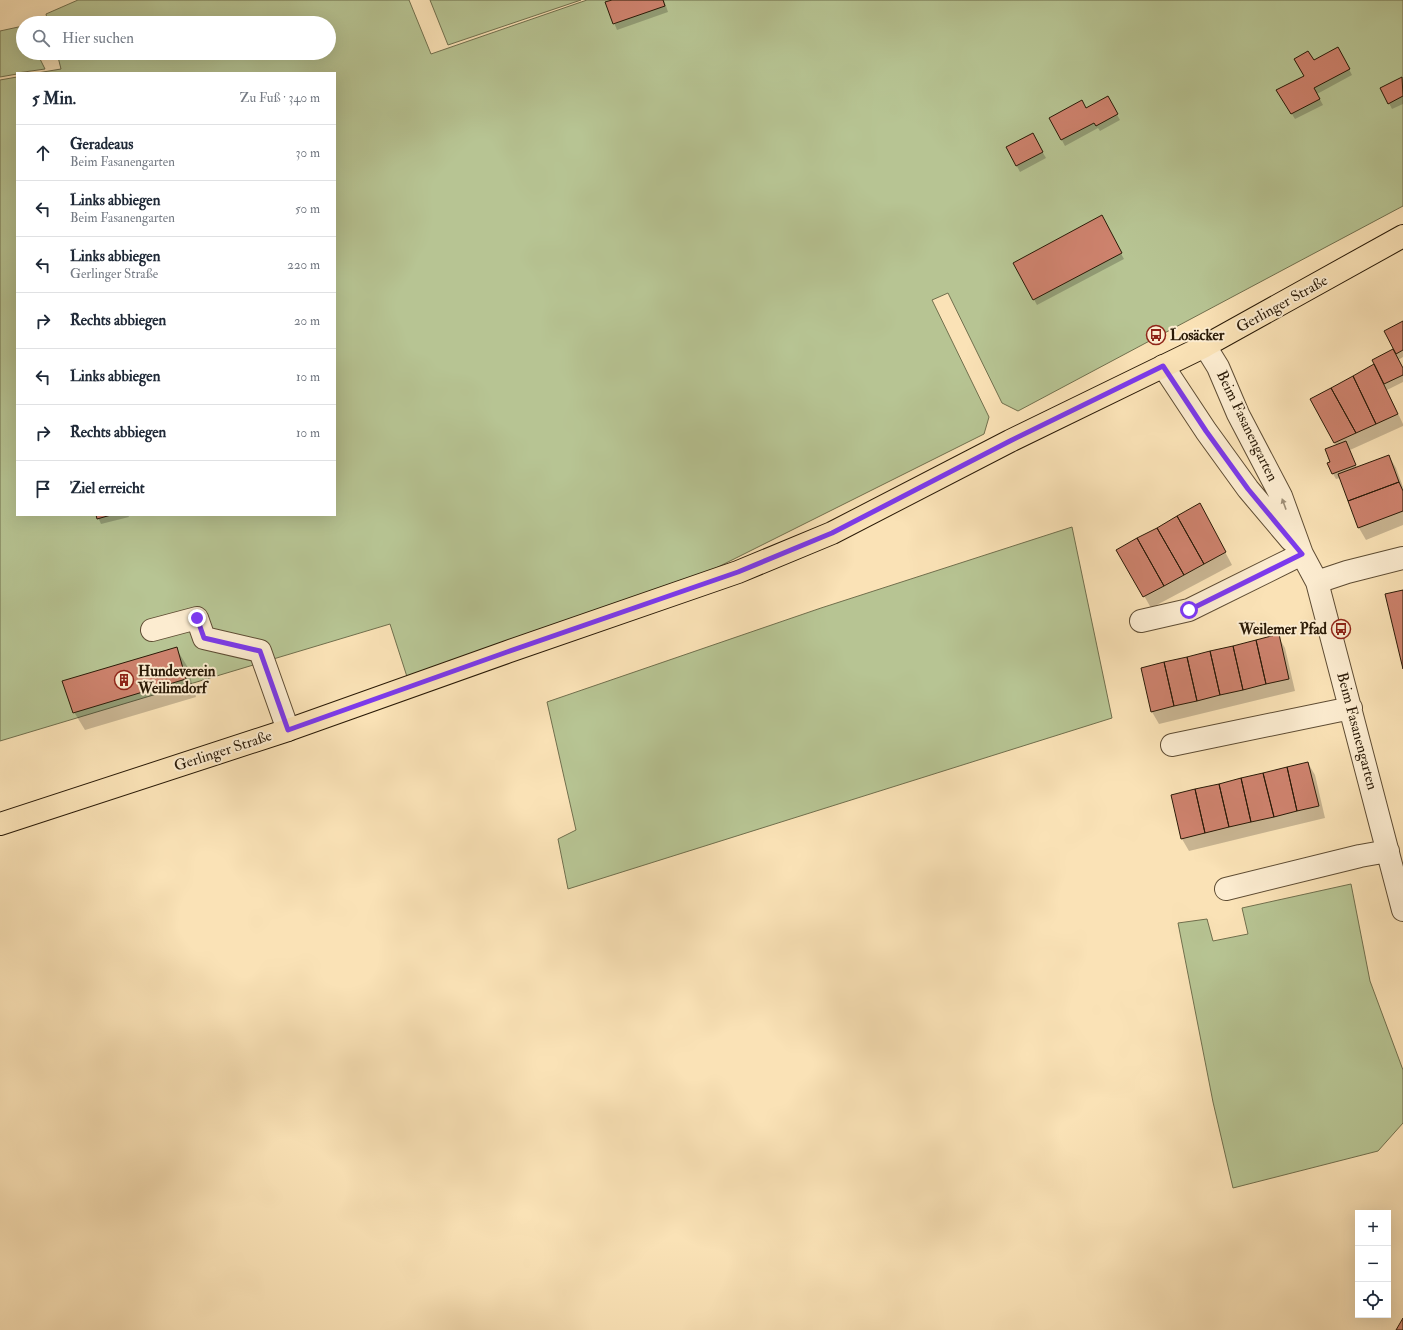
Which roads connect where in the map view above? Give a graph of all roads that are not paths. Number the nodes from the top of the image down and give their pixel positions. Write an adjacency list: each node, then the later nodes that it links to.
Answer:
1 (1403, 236): 2 (main road, Gerlinger Straße)
2 (1205, 346): 3 (main road, Gerlinger Straße); 4 (street, Beim Fasanengarten, one-way to 2)
3 (1163, 366): 4 (street, Beim Fasanengarten); 10 (main road, Gerlinger Straße)
4 (1302, 554): 6 (street, Beim Fasanengarten); 7 (street)
5 (1403, 558): 6 (street)
6 (1317, 582): 9 (street, Beim Fasanengarten)
7 (1141, 621)
8 (152, 630): 10 (street)
9 (1351, 708): 11 (street); 13 (street, Beim Fasanengarten)
10 (288, 730): 12 (main road, Gerlinger Straße)
11 (1172, 745)
12 (0, 824)
13 (1388, 851): 14 (street); 15 (street, Beim Fasanengarten)
14 (1226, 889)
15 (1403, 910)

